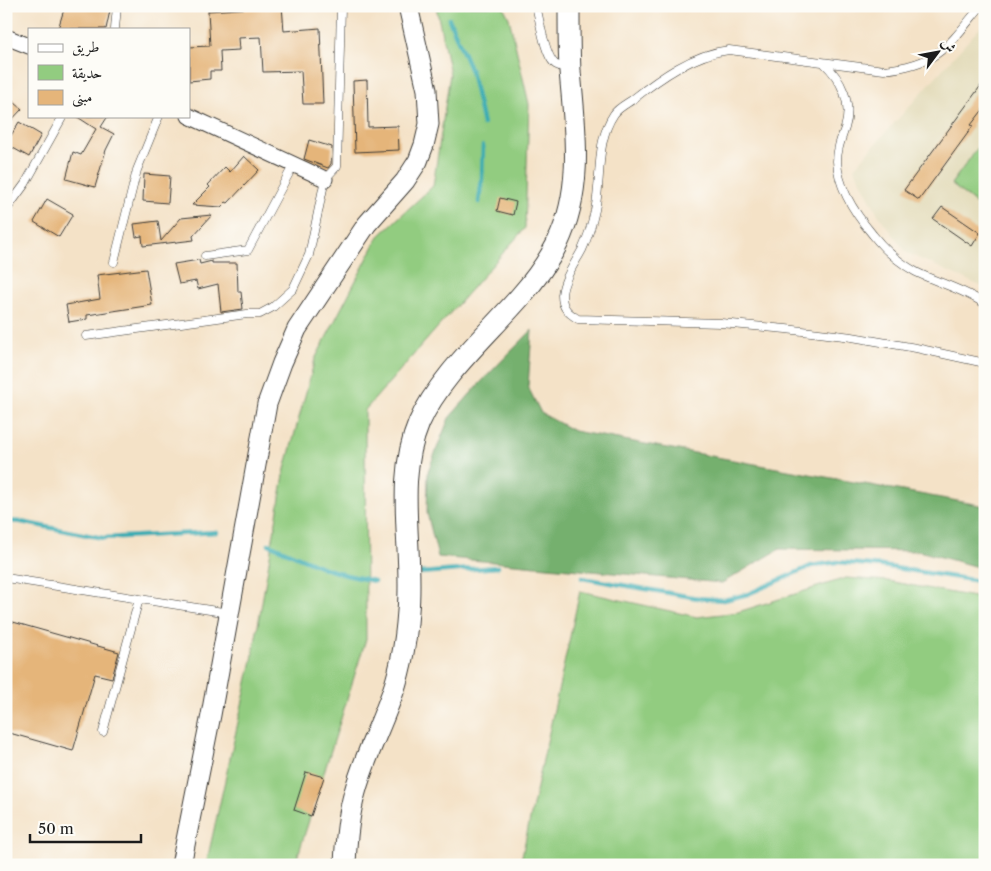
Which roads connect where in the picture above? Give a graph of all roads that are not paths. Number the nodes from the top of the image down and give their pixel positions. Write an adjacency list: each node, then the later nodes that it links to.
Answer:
1 (117, 6): 7 (lane)
2 (341, 6): 16 (lane)
3 (408, 6): 25 (street)
4 (536, 6): 11 (lane)
5 (569, 6): 11 (main road)
6 (981, 6): 10 (lane)
7 (116, 28)
8 (6, 37): 9 (street)
9 (28, 46)
10 (824, 62): 20 (lane); 22 (lane)
11 (570, 68): 28 (main road)
12 (190, 116): 15 (street)
13 (62, 118): 17 (lane)
14 (158, 118): 19 (lane)
15 (294, 164): 16 (street); 18 (lane)
16 (325, 179): 21 (lane)
17 (9, 206)
18 (205, 256)
19 (114, 262)
20 (985, 304)
21 (86, 336)
22 (985, 363)
23 (6, 578): 24 (lane)
24 (139, 599): 25 (lane); 26 (lane)
25 (230, 614): 27 (street)
26 (103, 732)
27 (181, 865)
28 (345, 865)

